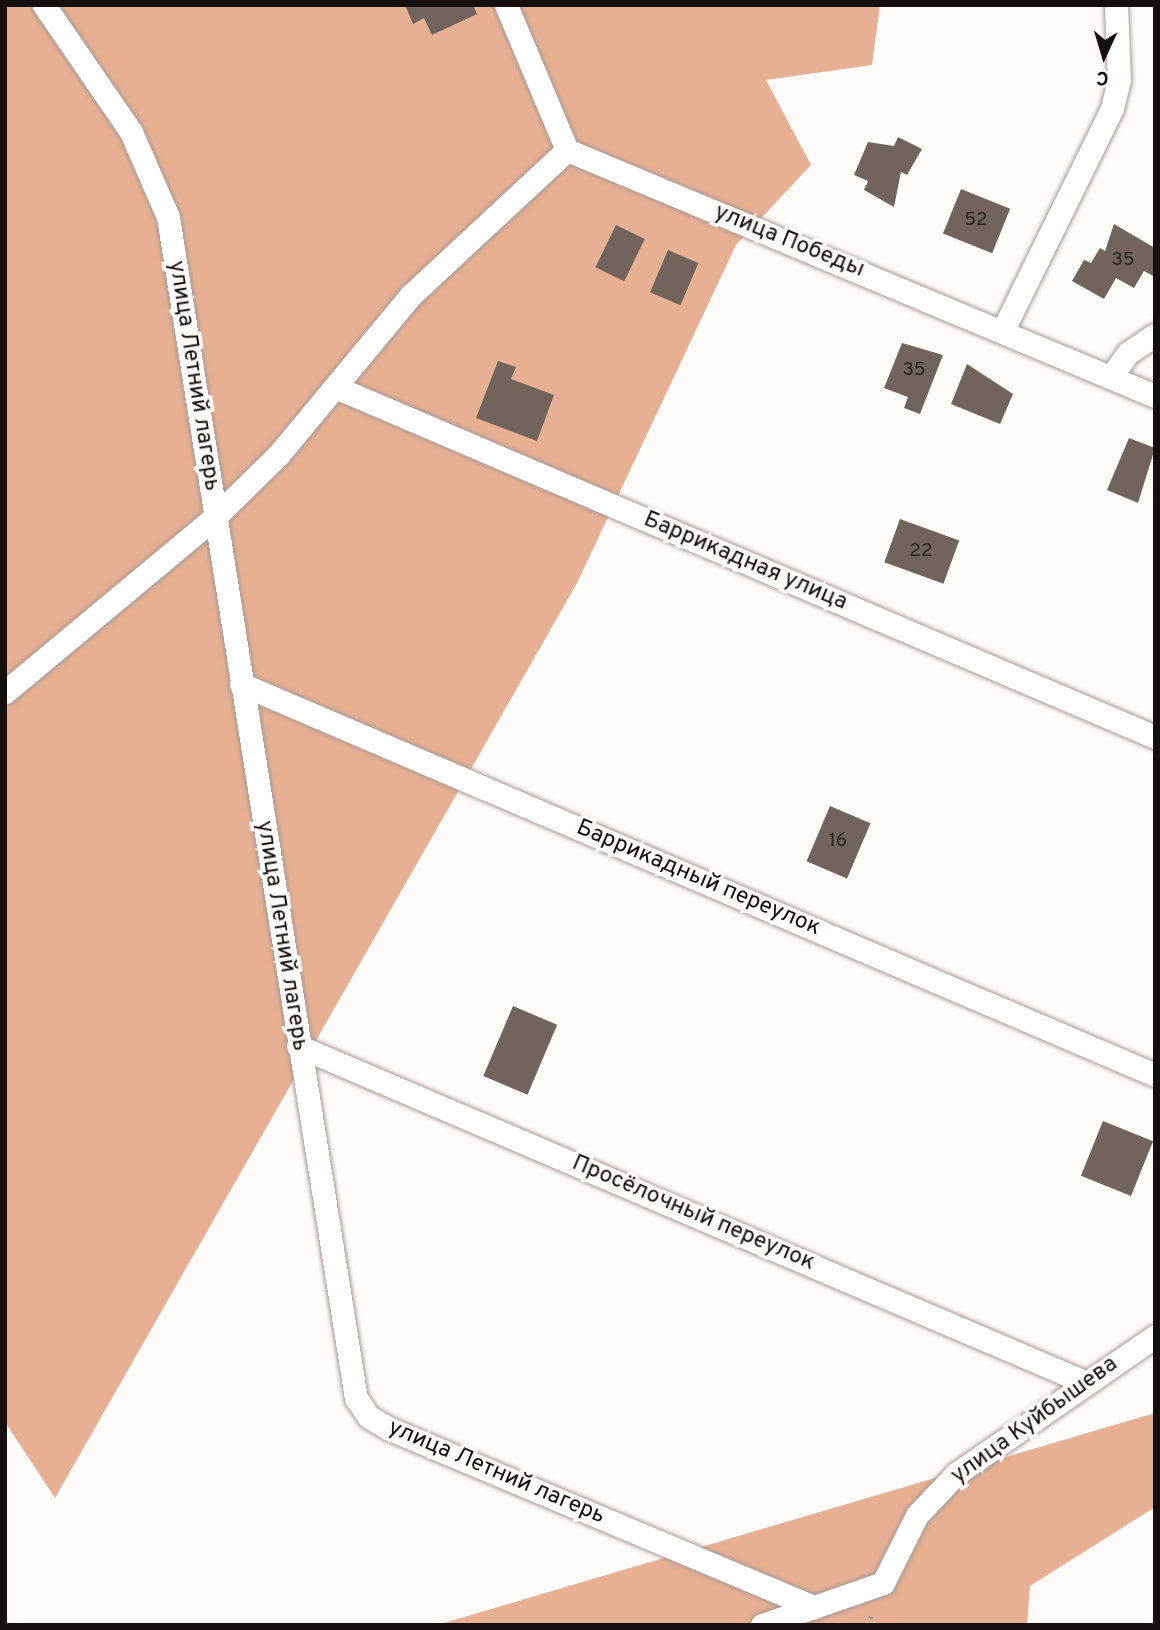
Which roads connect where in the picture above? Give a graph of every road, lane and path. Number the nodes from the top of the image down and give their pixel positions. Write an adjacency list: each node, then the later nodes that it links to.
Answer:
1 (44, 5): 10 (street, улица Летний лагерь)
2 (506, 5): 4 (street)
3 (1116, 5): 5 (street)
4 (567, 150): 5 (street, улица Победы); 8 (street)
5 (1003, 330): 7 (street, улица Победы)
6 (1155, 335): 7 (street)
7 (1111, 377): 9 (street, улица Победы)
8 (335, 387): 10 (street); 13 (street, Баррикадная улица)
9 (1155, 396)
10 (215, 517): 11 (street, улица Летний лагерь); 12 (street)
11 (241, 684): 14 (street, улица Летний лагерь); 15 (street, Баррикадный переулок)
12 (5, 692)
13 (1155, 737)
14 (298, 1046): 17 (street, Просёлочный переулок); 18 (street, улица Летний лагерь)
15 (1155, 1075)
16 (1155, 1336): 17 (street, улица Куйбышева)
17 (1087, 1383): 18 (street, улица Куйбышева)
18 (814, 1607): 19 (street, улица Куйбышева)
19 (762, 1625)

